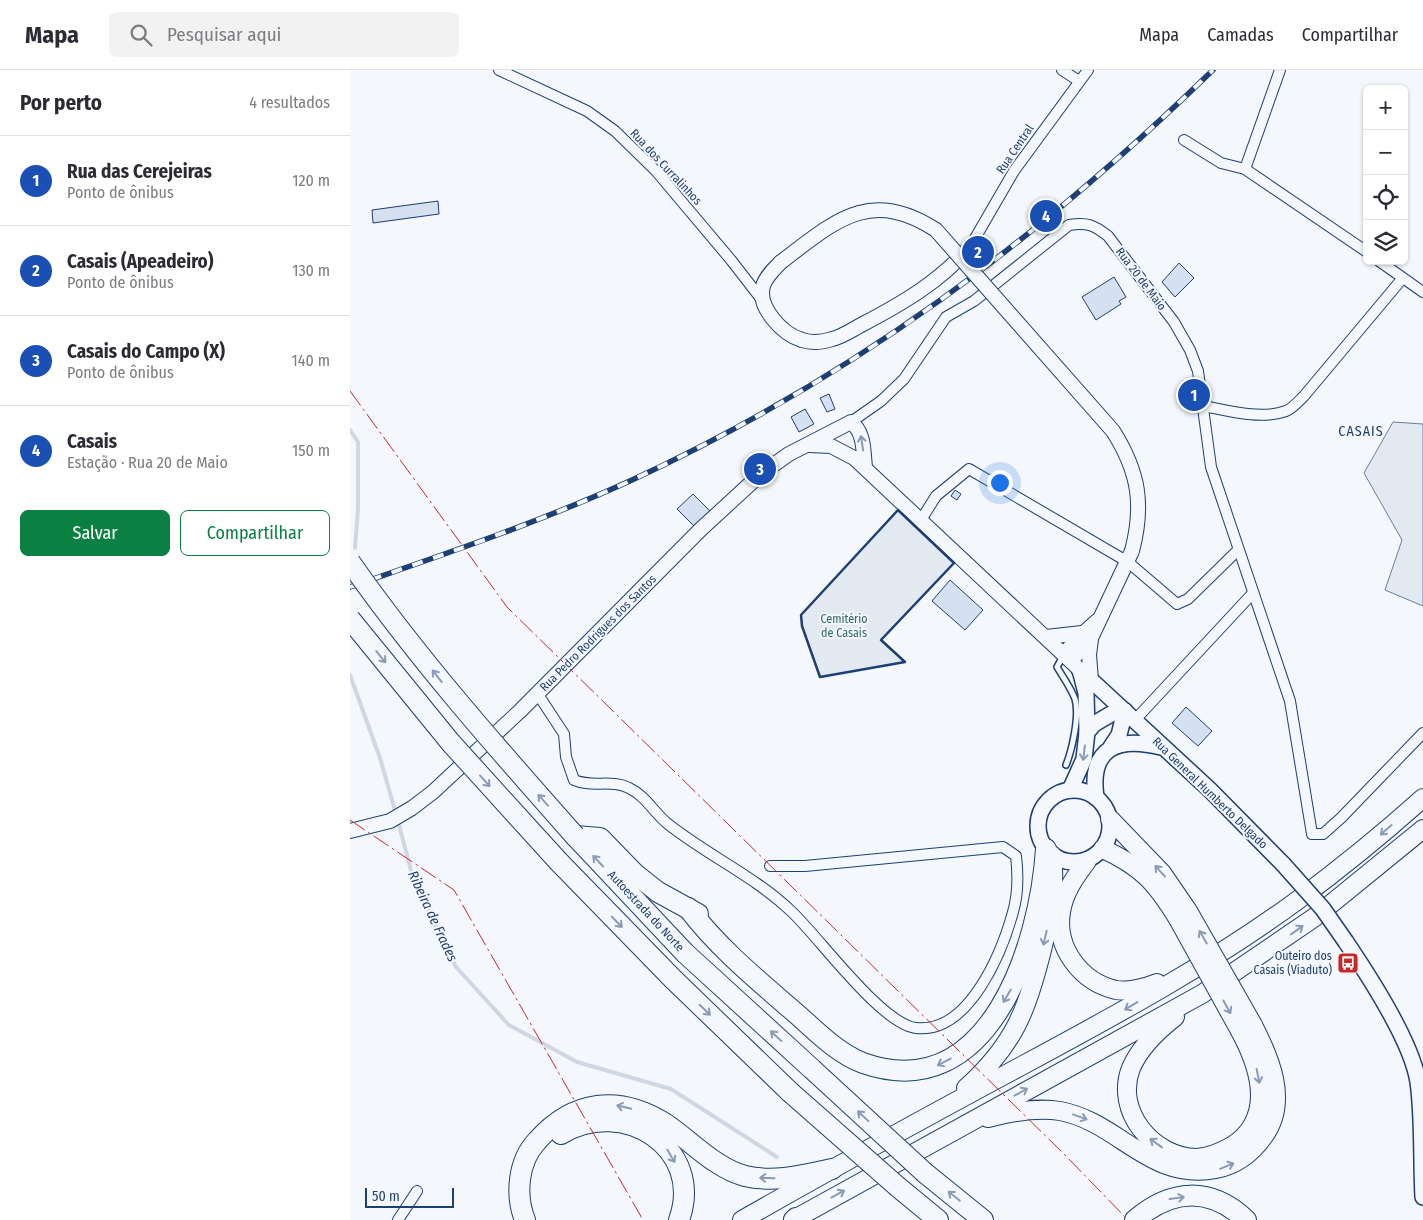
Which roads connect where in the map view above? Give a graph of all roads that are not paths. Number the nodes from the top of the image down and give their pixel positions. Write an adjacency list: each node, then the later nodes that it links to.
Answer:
1 (499, 70): 13 (street, Rua dos Curralinhos)
2 (1062, 70): 5 (street)
3 (1088, 70): 5 (street, Rua Central)
4 (1280, 70): 7 (street)
5 (1078, 81): 8 (street, Rua Central)
6 (1184, 140): 7 (street)
7 (1245, 169): 9 (street)
8 (970, 247): 13 (street)
9 (1363, 249)
10 (1384, 265): 11 (street)
11 (1402, 279): 12 (street); 14 (street)
12 (1423, 292)
13 (762, 300): 20 (street, bridge)
14 (1204, 406): 15 (street, Rua 20 de Maio); 19 (street, Rua 20 de Maio)
15 (847, 424): 16 (street, Rua Pedro Rodrigues dos Santos); 17 (street)
16 (807, 445): 17 (street, Rua General Humberto Delgado); 28 (street, Rua Pedro Rodrigues dos Santos)
17 (860, 463): 18 (street, Rua General Humberto Delgado)
18 (921, 520): 20 (street); 25 (street, Rua General Humberto Delgado)
19 (1238, 550): 20 (street); 22 (street, Rua 20 de Maio)
20 (1130, 556): 24 (street)
21 (350, 562): 41 (highway, Autoestrada do Norte, one-way to 21, bridge)
22 (1253, 593): 29 (street); 31 (street, Rua 20 de Maio)
23 (350, 619): 63 (highway, one-way to 63, bridge)
24 (1086, 636): 25 (street); 26 (street); 27 (street)
25 (1046, 637): 26 (street, Rua General Humberto Delgado)
26 (1072, 662): 27 (main road, Rua General Humberto Delgado); 30 (main road); 34 (lane)
27 (1091, 680): 29 (main road, Rua General Humberto Delgado)
28 (537, 694): 40 (street, Rua Pedro Rodrigues dos Santos); 45 (street)
29 (1130, 716): 30 (main road); 32 (main road); 33 (main road, Rua General Humberto Delgado)
30 (1087, 732): 35 (main road, one-way to 35)
31 (1423, 733)
32 (1111, 747): 33 (main road); 36 (main road)
33 (1163, 747): 50 (main road, Rua General Humberto Delgado, bridge)
34 (1066, 765)
35 (1070, 790): 36 (main road); 43 (main road)
36 (1096, 797): 38 (main road)
37 (1423, 798): 47 (highway, one-way to 47)
38 (1110, 819): 42 (main road); 46 (highway, one-way to 38)
39 (1423, 829): 48 (highway, one-way to 39)
40 (350, 831)
41 (575, 836): 43 (highway, one-way to 41); 64 (highway, Autoestrada do Norte, one-way to 41, bridge)
42 (1103, 849): 44 (main road); 46 (highway)
43 (1049, 852): 44 (main road); 52 (highway, one-way to 52)
44 (1087, 861): 47 (highway)
45 (770, 866)
46 (1183, 915): 49 (highway, bridge)
47 (1188, 972): 52 (highway, one-way to 52)
48 (1202, 994): 49 (highway, one-way to 48); 53 (highway, one-way to 48)
49 (1247, 1028): 53 (highway, one-way to 49)
50 (1418, 1063): 51 (main road, Rua General Humberto Delgado)
51 (1420, 1080): 56 (main road, Rua General Humberto Delgado)
52 (935, 1112): 54 (highway)
53 (963, 1124): 57 (highway, one-way to 53)
54 (832, 1169): 59 (highway, one-way to 59); 62 (highway)
55 (417, 1191): 58 (street)
56 (1423, 1197)
57 (794, 1219)
58 (398, 1220)
59 (525, 1220)
60 (537, 1220): 61 (highway, one-way to 61)
61 (679, 1220)
62 (742, 1220)
63 (938, 1220)
64 (983, 1220)
65 (1135, 1220): 66 (highway, one-way to 66)
66 (1246, 1220)

